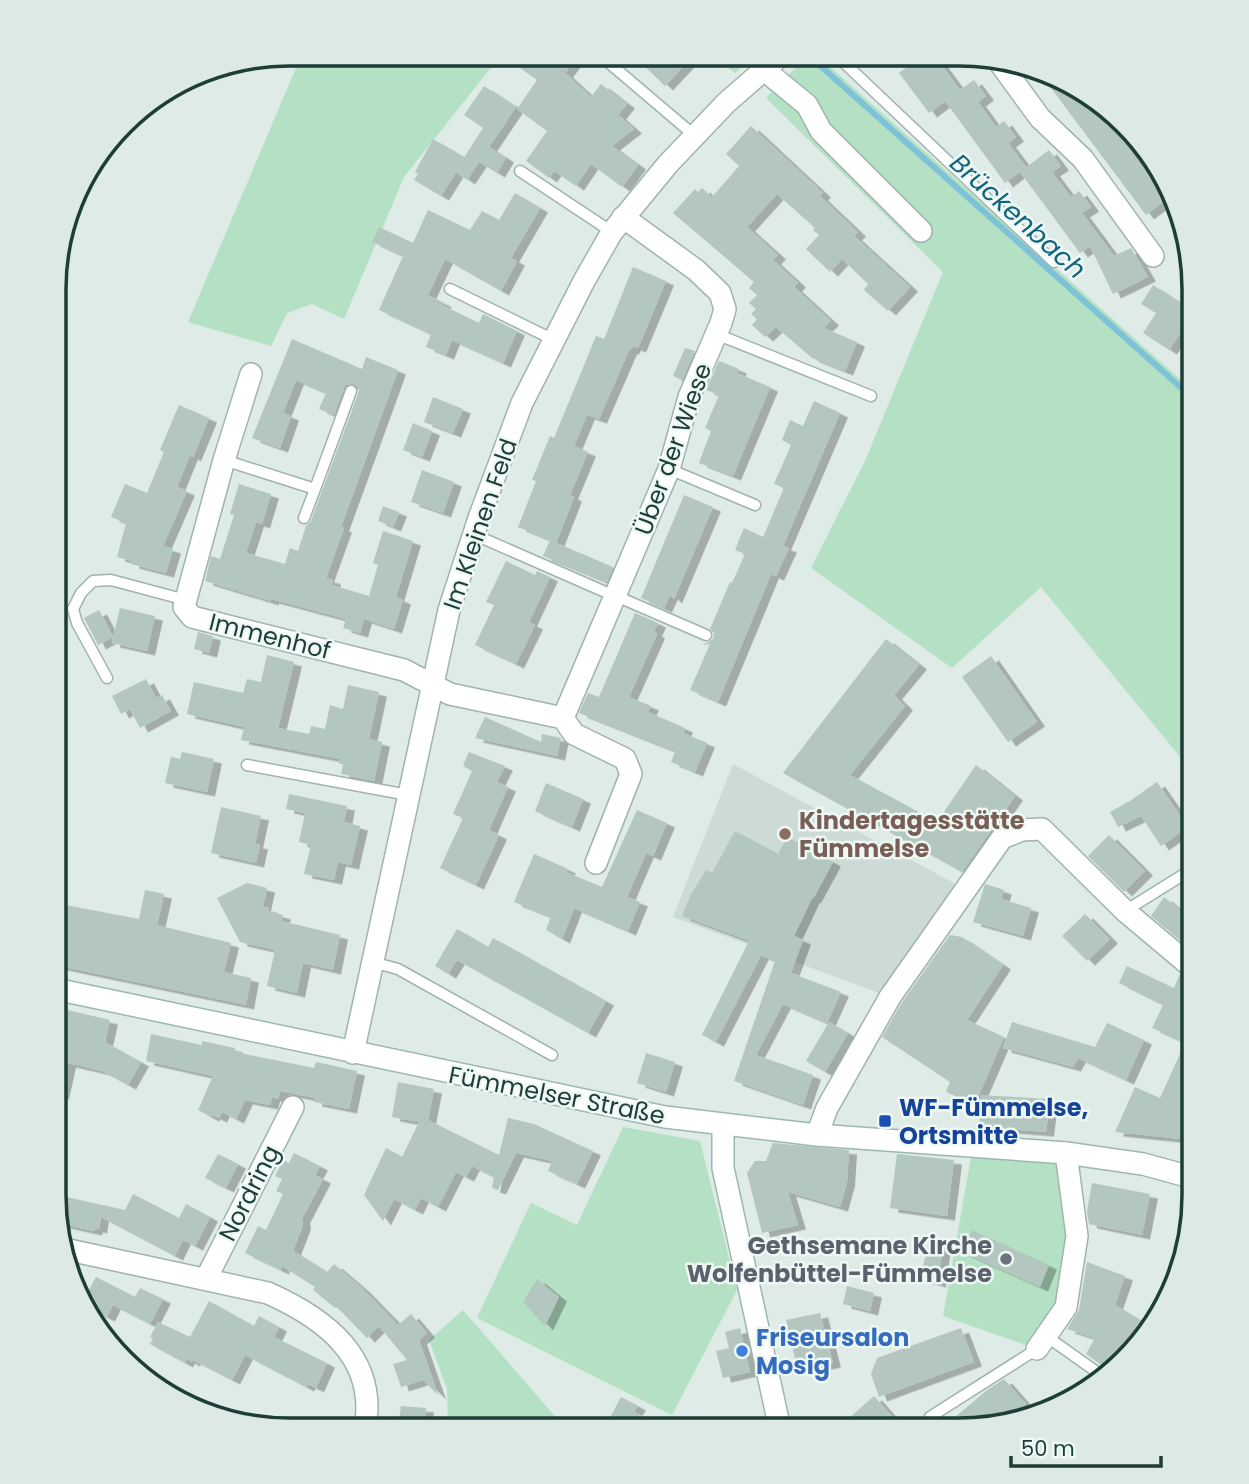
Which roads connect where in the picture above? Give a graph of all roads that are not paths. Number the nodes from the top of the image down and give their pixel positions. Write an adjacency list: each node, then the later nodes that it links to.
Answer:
1 (613, 66): 6 (lane)
2 (767, 66): 4 (street, Im Kleinen Feld)
3 (848, 66): 11 (lane)
4 (763, 69): 6 (street, Im Kleinen Feld); 9 (street)
5 (1006, 72): 10 (street)
6 (695, 136): 8 (street, Im Kleinen Feld)
7 (520, 171): 8 (lane)
8 (618, 225): 13 (street, Über der Wiese); 14 (street, Im Kleinen Feld)
9 (921, 231)
10 (1153, 256)
11 (1054, 262)
12 (450, 289): 14 (lane)
13 (716, 334): 17 (lane); 19 (street, Über der Wiese)
14 (554, 340): 23 (street, Im Kleinen Feld)
15 (251, 374): 18 (street, Immenhof)
16 (351, 391): 20 (lane)
17 (871, 396)
18 (224, 460): 20 (lane); 25 (street, Immenhof)
19 (669, 468): 21 (lane); 24 (street, Über der Wiese)
20 (315, 489): 22 (lane)
21 (755, 505)
22 (304, 518)
23 (473, 534): 24 (lane); 28 (street, Im Kleinen Feld)
24 (610, 593): 26 (lane); 29 (street, Über der Wiese)
25 (186, 600): 27 (lane); 28 (street, Immenhof)
26 (706, 635)
27 (107, 678)
28 (431, 684): 29 (street); 31 (street, Im Kleinen Feld)
29 (564, 718): 32 (street)
30 (247, 765): 31 (lane)
31 (408, 795): 36 (street, Im Kleinen Feld)
32 (596, 863)
33 (1182, 875): 34 (lane)
34 (1125, 911): 35 (street); 42 (street)
35 (1182, 959)
36 (372, 962): 38 (street, Im Kleinen Feld); 39 (lane)
37 (66, 991): 38 (street, Fümmelser Straße)
38 (354, 1053): 41 (street, Fümmelser Straße)
39 (552, 1055)
40 (293, 1107): 46 (street, Nordring)
41 (723, 1125): 42 (street, Fümmelser Straße); 50 (street)
42 (817, 1135): 43 (street, Fümmelser Straße)
43 (1066, 1153): 44 (street, Fümmelser Straße); 47 (street)
44 (1182, 1175)
45 (74, 1251): 46 (street)
46 (206, 1279): 49 (street)
47 (1042, 1342): 48 (lane); 51 (lane)
48 (1094, 1371)
49 (367, 1417)
50 (777, 1417)
51 (930, 1417)

